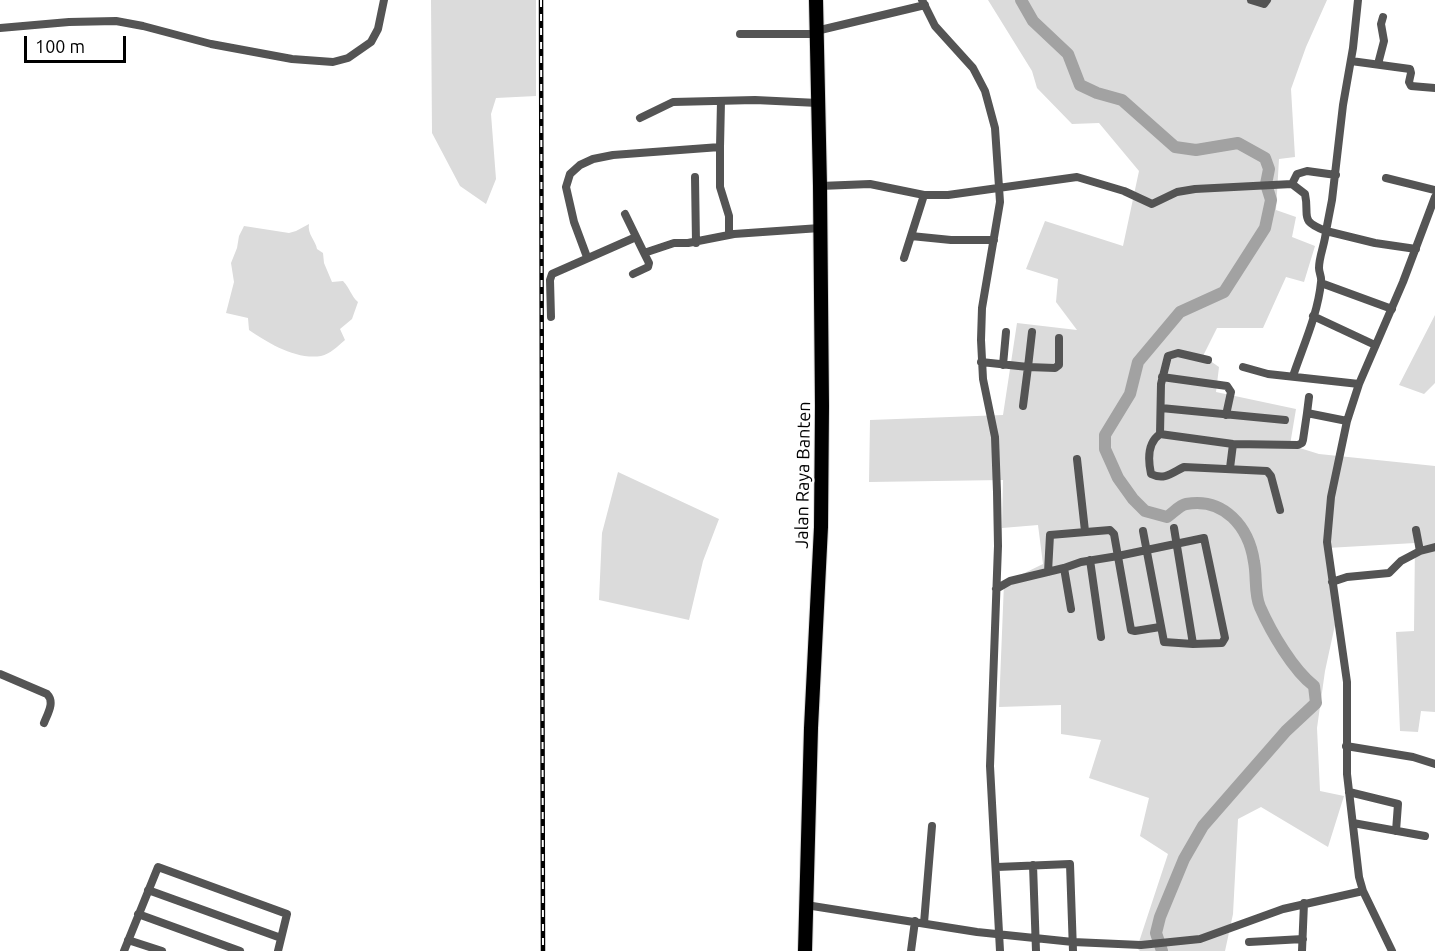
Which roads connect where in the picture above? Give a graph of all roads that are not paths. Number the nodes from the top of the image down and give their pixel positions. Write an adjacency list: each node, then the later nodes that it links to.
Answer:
1 (384, 0): 8 (street)
2 (816, 0): 9 (main road, Jalan Raya Banten)
3 (1251, 0): 4 (street)
4 (1267, 0)
5 (1358, 0): 11 (street)
6 (924, 3): 9 (street); 23 (street)
7 (1383, 17): 12 (street)
8 (0, 28)
9 (816, 32): 10 (street); 15 (main road, Jalan Raya Banten)
10 (740, 34)
11 (1351, 61): 12 (street); 18 (street)
12 (1378, 64): 13 (street)
13 (1435, 88)
14 (721, 101): 15 (street); 16 (street); 17 (street)
15 (818, 104): 22 (main road, Jalan Raya Banten)
16 (640, 118)
17 (720, 147): 30 (street); 37 (street)
18 (1336, 175): 21 (street); 29 (street)
19 (695, 177): 34 (street)
20 (1386, 178): 24 (street)
21 (1290, 184): 23 (street); 29 (street)
22 (820, 186): 25 (street); 28 (main road, Jalan Raya Banten)
23 (999, 187): 25 (street); 33 (street)
24 (1435, 190)
25 (924, 195): 31 (street)
26 (1435, 197): 35 (street)
27 (625, 214): 32 (street)
28 (820, 228): 30 (street); 100 (main road, Jalan Raya Banten)
29 (1326, 231): 35 (street); 40 (street)
30 (729, 235): 34 (street)
31 (911, 236): 33 (street); 38 (street)
32 (636, 237): 36 (street); 37 (street)
33 (994, 240): 49 (street)
34 (696, 243): 36 (street)
35 (1416, 249): 41 (street)
36 (644, 253): 39 (street)
37 (587, 257): 43 (street)
38 (904, 258)
39 (633, 274)
40 (1321, 283): 41 (street); 42 (street)
41 (1392, 309): 47 (street)
42 (1313, 316): 47 (street); 53 (street)
43 (551, 317)
44 (1006, 332): 50 (street)
45 (1032, 332): 51 (street)
46 (1059, 338): 51 (street)
47 (1375, 345): 55 (street)
48 (1208, 360): 54 (street)
49 (981, 363): 50 (street); 81 (street)
50 (1003, 364): 51 (street)
51 (1028, 367): 57 (street)
52 (1243, 367): 53 (street)
53 (1293, 376): 55 (street)
54 (1162, 377): 58 (street); 60 (street)
55 (1359, 384): 62 (street)
56 (1309, 397): 59 (street)
57 (1023, 406)
58 (1161, 408): 60 (street); 63 (street)
59 (1307, 413): 62 (street); 64 (street)
60 (1226, 415): 61 (street)
61 (1285, 420)
62 (1347, 421): 80 (street)
63 (1160, 434): 64 (street); 66 (street)
64 (1233, 444): 66 (street)
65 (1077, 459): 70 (street)
66 (1230, 468): 67 (street)
67 (1280, 510)
68 (1174, 528): 72 (street)
69 (1416, 530): 75 (street)
70 (1085, 531): 76 (street); 79 (street)
71 (1143, 531): 74 (street)
72 (1176, 545): 74 (street); 85 (street); 85 (street)
73 (1435, 547): 75 (street)
74 (1147, 550): 76 (street); 83 (street)
75 (1420, 551): 80 (street)
76 (1118, 556): 77 (street); 83 (street)
77 (1090, 560): 78 (street); 84 (street)
78 (1064, 568): 79 (street); 82 (street)
79 (1048, 572): 81 (street)
80 (1332, 582): 88 (street)
81 (996, 589): 96 (street)
82 (1071, 609)
83 (1160, 627): 85 (street)
84 (1101, 637)
85 (1194, 644)
86 (0, 675): 87 (street)
87 (44, 723)
88 (1346, 746): 89 (street); 90 (street)
89 (1435, 764)
90 (1349, 792): 91 (street); 93 (street)
91 (1353, 823): 93 (street); 98 (street)
92 (932, 826): 103 (street)
93 (1396, 831): 94 (street)
94 (1425, 836)
95 (1033, 864): 96 (street); 105 (street); 110 (street)
96 (997, 867): 104 (street)
97 (148, 890): 101 (street); 106 (street); 106 (street)
98 (1363, 891): 99 (street); 121 (street)
99 (1304, 903): 107 (street); 111 (street)
100 (806, 904): 102 (street); 116 (main road, Jalan Raya Banten)
101 (138, 914): 108 (street); 114 (street)
102 (915, 921): 103 (street); 117 (street)
103 (924, 923): 104 (street)
104 (999, 934): 105 (street); 118 (street)
105 (1036, 936): 110 (street); 119 (street)
106 (281, 938): 115 (street)
107 (1303, 939): 109 (street); 120 (street)
108 (128, 940): 112 (street); 113 (street)
109 (1249, 942)
110 (1073, 946): 111 (street)
111 (1138, 947)
112 (124, 951)
113 (162, 951)
114 (240, 951)
115 (278, 951)
116 (805, 951)
117 (911, 951)
118 (1000, 951)
119 (1036, 951)
120 (1302, 951)
121 (1392, 951)

